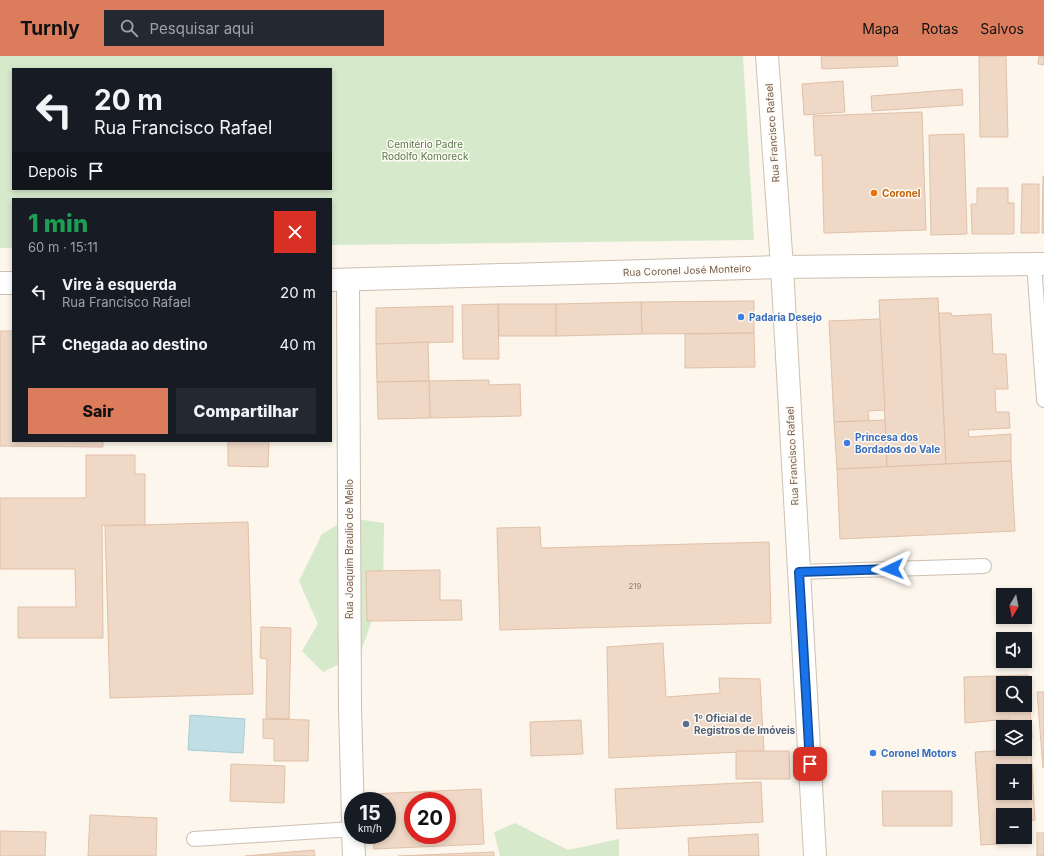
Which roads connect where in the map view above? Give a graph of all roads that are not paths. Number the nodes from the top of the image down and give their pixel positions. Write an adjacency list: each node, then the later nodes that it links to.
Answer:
1 (767, 56): 3 (street, Rua Francisco Rafael)
2 (1039, 264): 3 (street, Rua Coronel José Monteiro); 7 (lane)
3 (782, 267): 4 (street, Rua Coronel José Monteiro); 9 (street, Rua Francisco Rafael)
4 (340, 280): 10 (street, Rua Joaquim Braulio de Mello)
5 (0, 283): 6 (street)
6 (12, 283)
7 (1044, 400)
8 (984, 566): 9 (lane)
9 (799, 572): 15 (street, Rua Francisco Rafael)
10 (352, 792)
11 (344, 830): 12 (lane)
12 (194, 840)
13 (354, 844): 14 (street)
14 (354, 856)
15 (815, 856)

